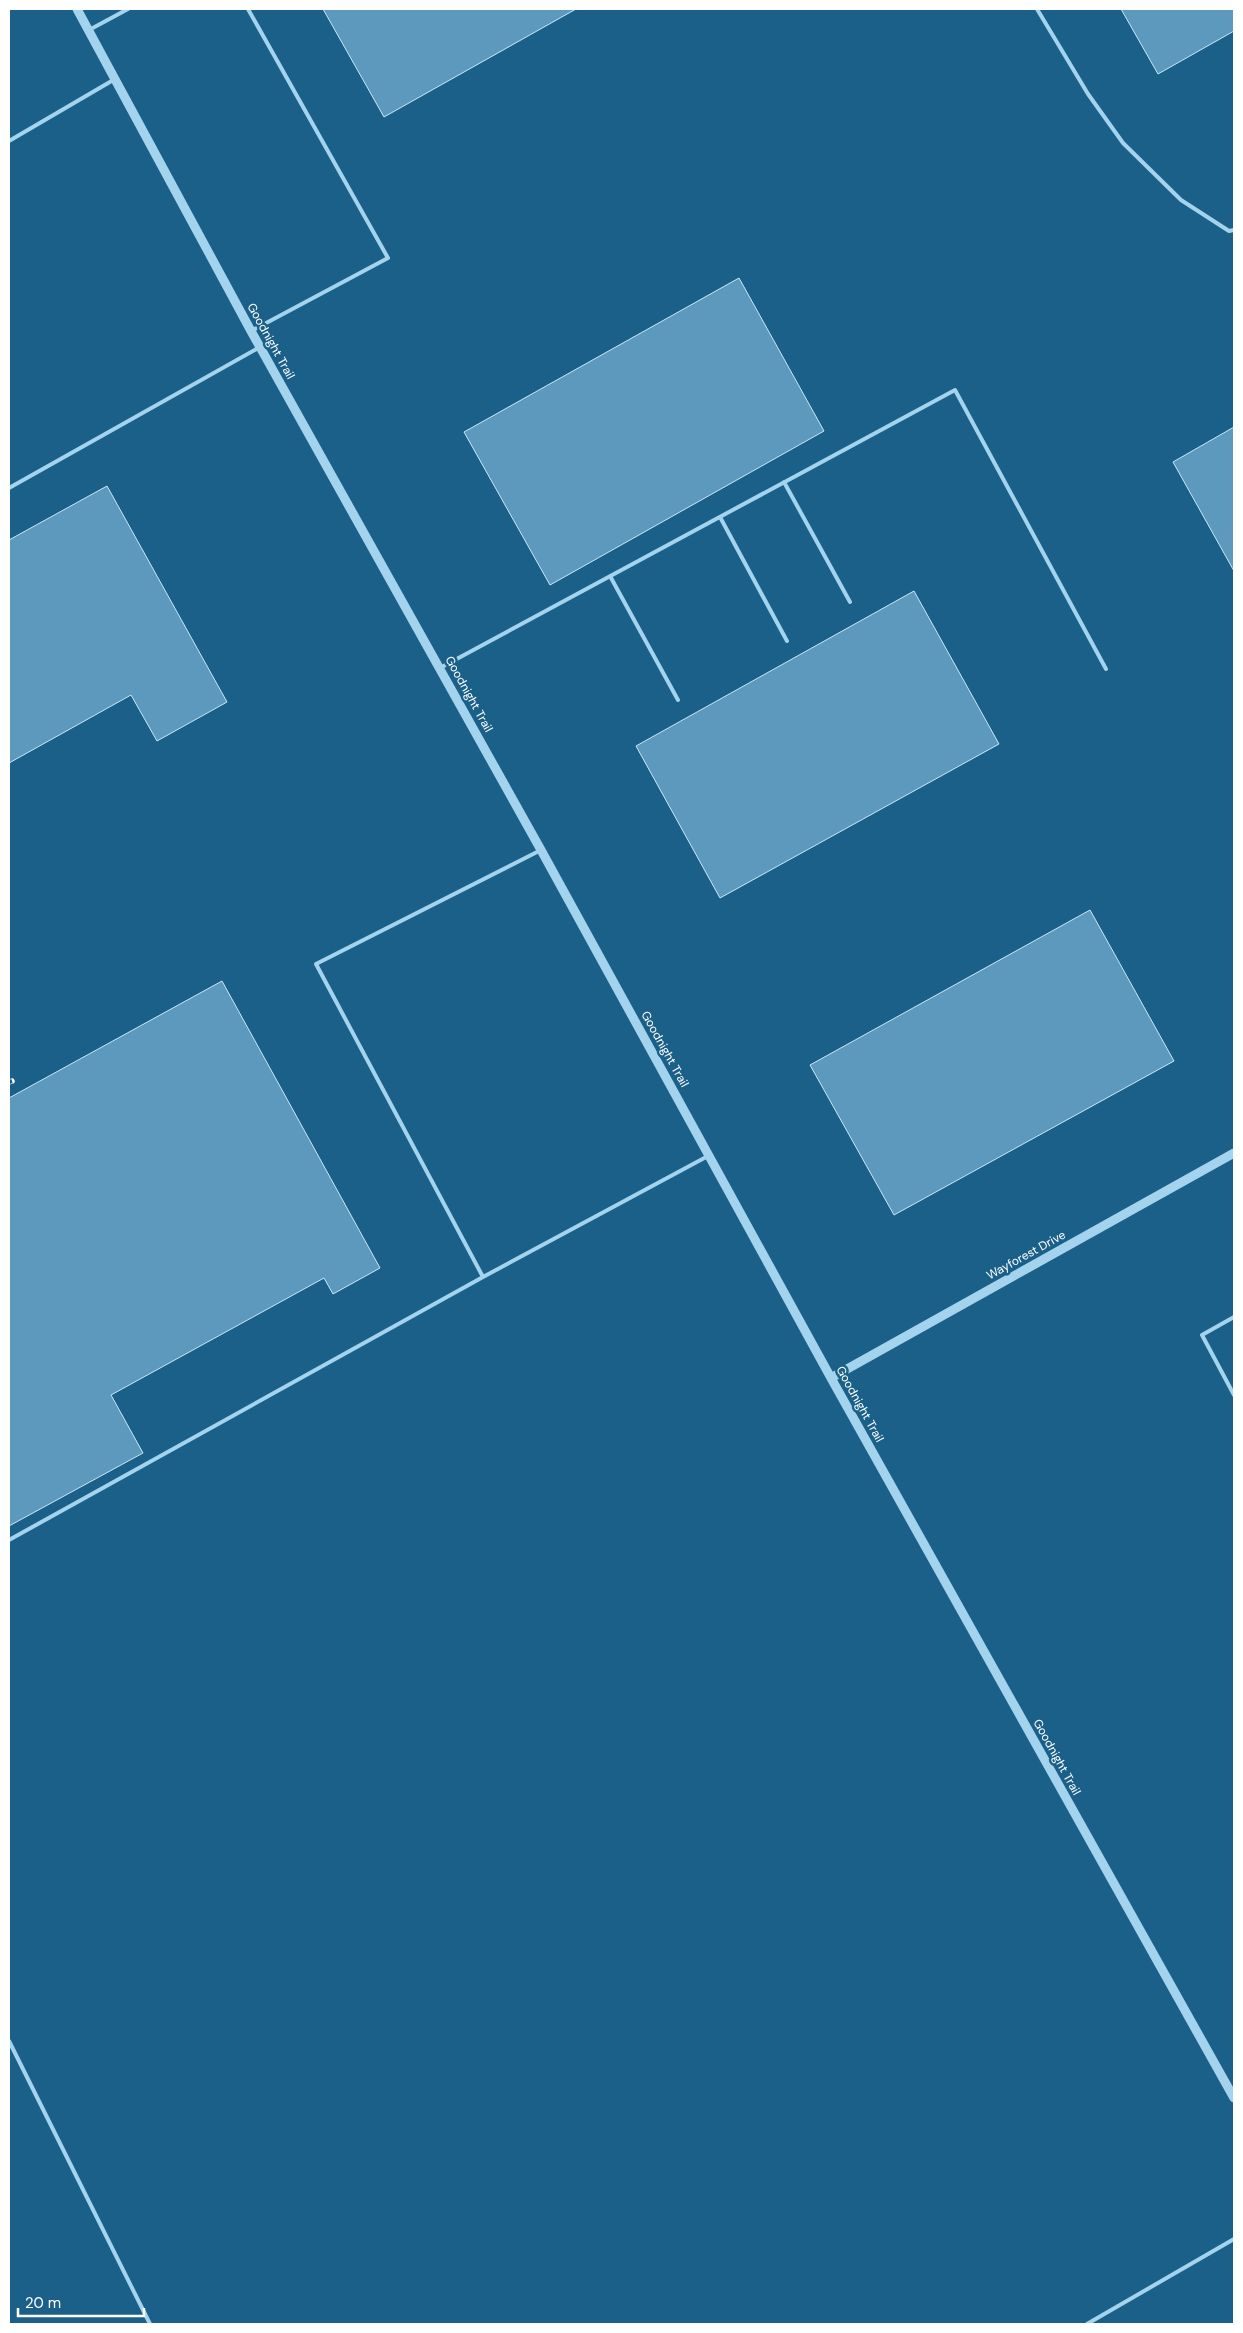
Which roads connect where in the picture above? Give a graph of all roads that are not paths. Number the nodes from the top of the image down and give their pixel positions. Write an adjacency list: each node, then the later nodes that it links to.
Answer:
1 (77, 9): 5 (street, Goodnight Trail)
2 (128, 9): 5 (lane)
3 (248, 9): 9 (lane)
4 (1037, 9): 8 (lane)
5 (90, 30): 6 (street, Goodnight Trail)
6 (116, 78): 7 (lane); 9 (street, Goodnight Trail)
7 (9, 141)
8 (1234, 230)
9 (251, 331): 10 (street, Goodnight Trail)
10 (260, 347): 12 (lane); 17 (street, Goodnight Trail)
11 (784, 482): 13 (lane); 15 (lane); 18 (lane)
12 (9, 488)
13 (720, 517): 14 (lane); 16 (lane)
14 (610, 576): 17 (lane); 19 (lane)
15 (850, 602)
16 (786, 642)
17 (440, 668): 20 (street, Goodnight Trail)
18 (1106, 670)
19 (678, 700)
20 (541, 850): 22 (street, Goodnight Trail); 23 (lane)
21 (1234, 1153): 25 (street, Wayforest Drive)
22 (709, 1155): 23 (lane); 25 (street, Goodnight Trail)
23 (483, 1277): 27 (lane)
24 (1234, 1317): 26 (lane)
25 (831, 1378): 29 (street, Goodnight Trail)
26 (1234, 1395)
27 (9, 1540)
28 (9, 2041): 31 (lane)
29 (1234, 2098)
30 (1234, 2239): 32 (lane)
31 (150, 2324)
32 (1087, 2324)

